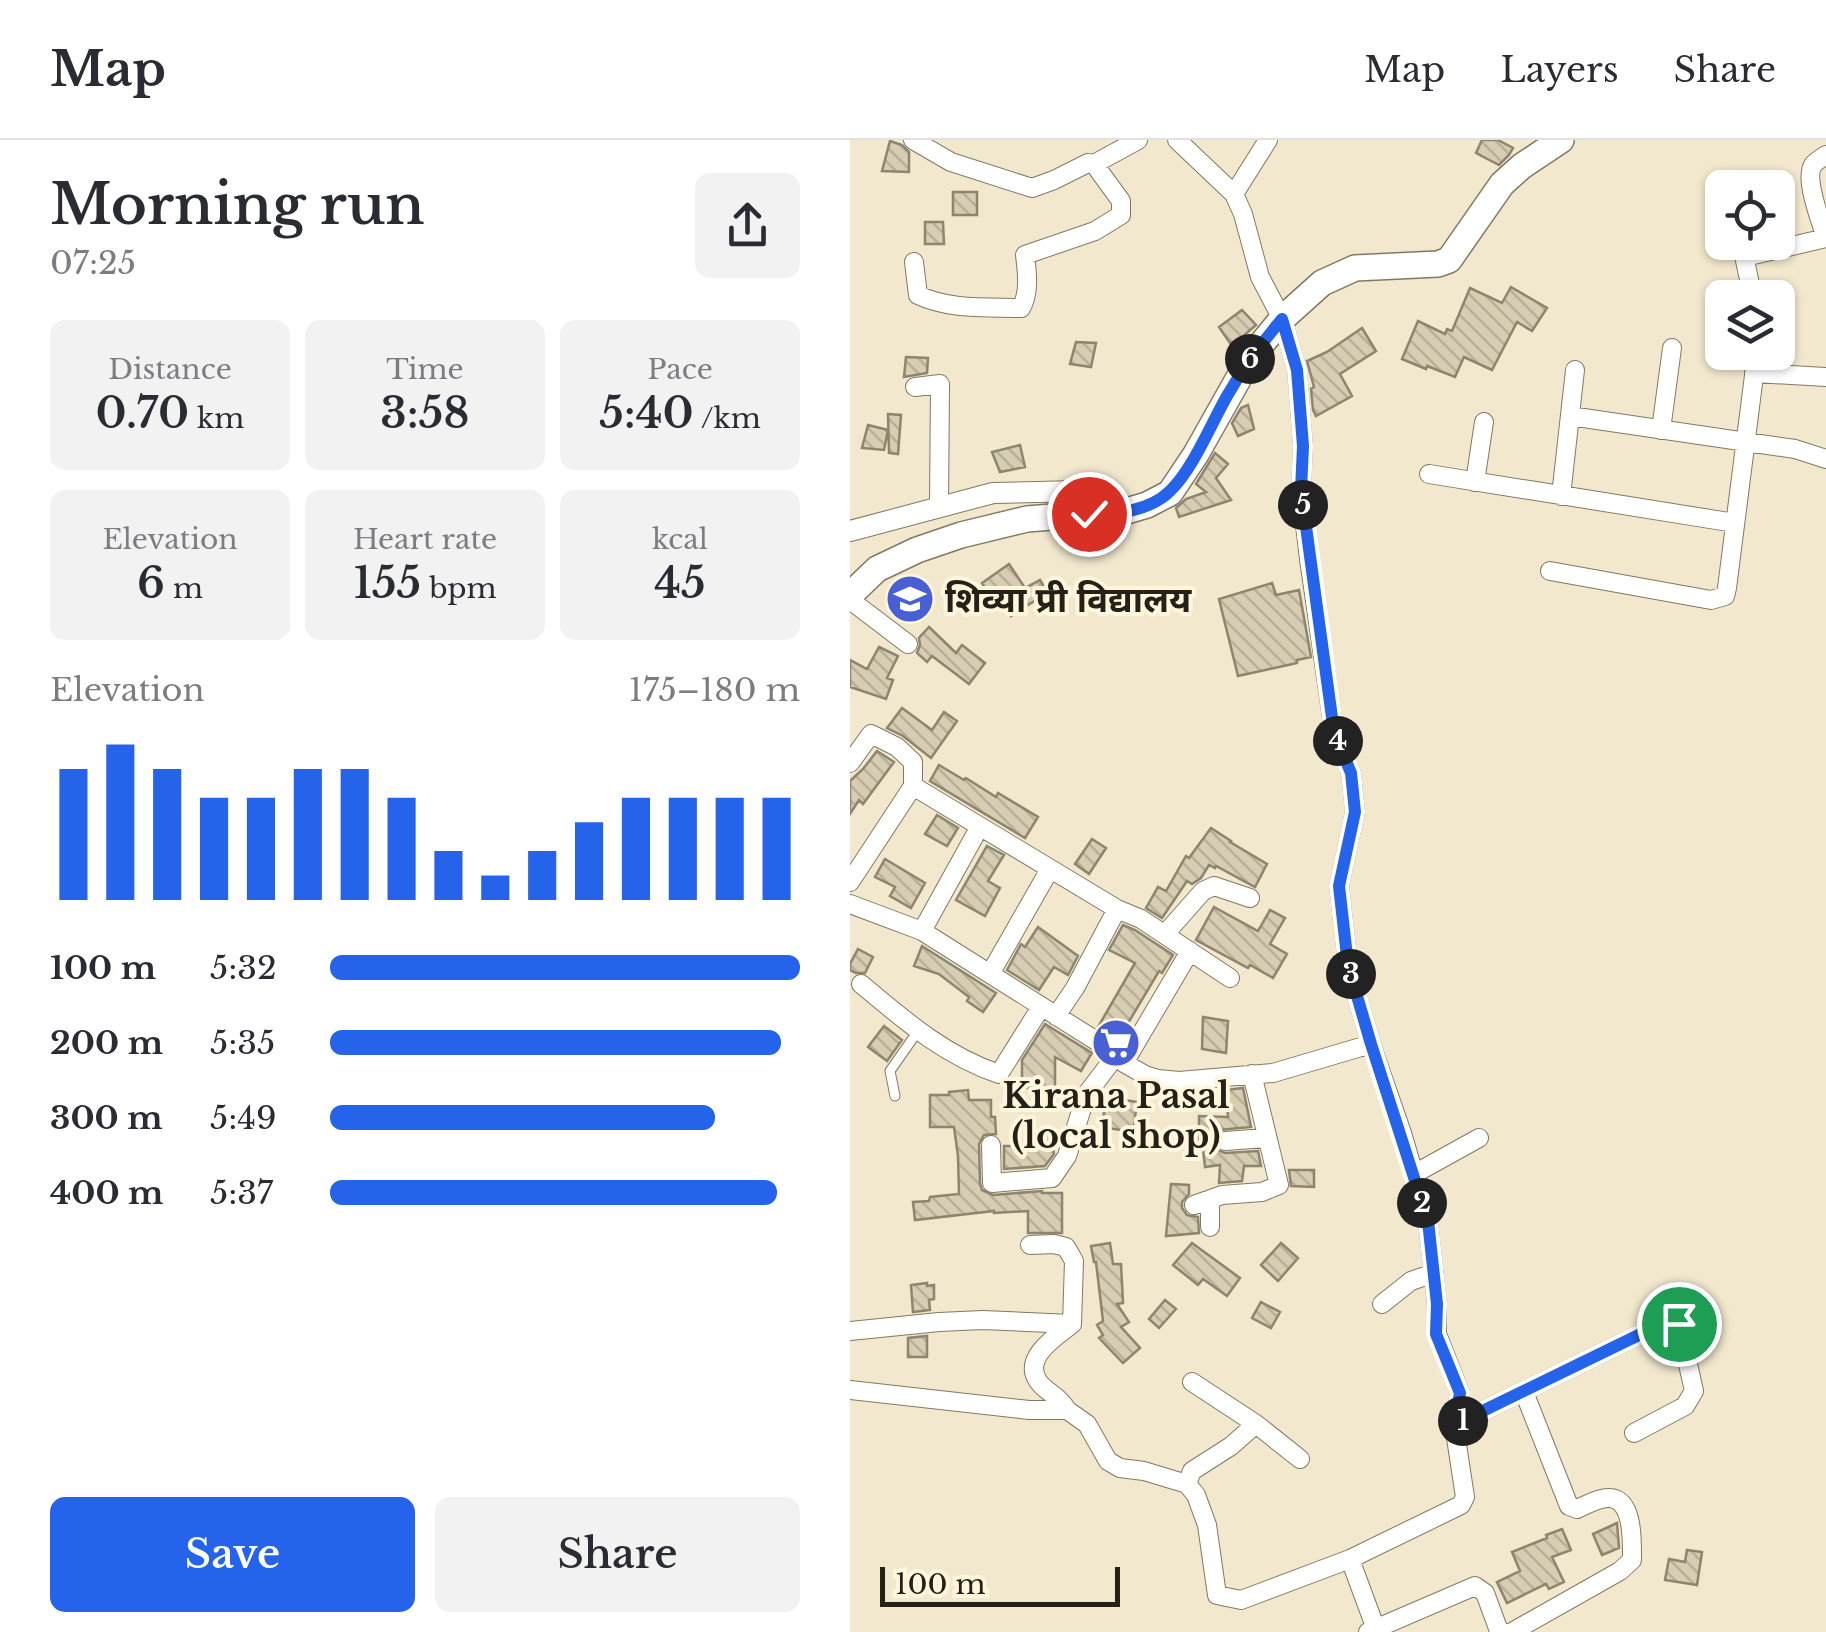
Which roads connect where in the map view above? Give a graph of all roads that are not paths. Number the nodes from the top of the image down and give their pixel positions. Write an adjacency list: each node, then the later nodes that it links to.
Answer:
1 (913, 140): 7 (street)
2 (1138, 140): 7 (street)
3 (1177, 140): 8 (street)
4 (1268, 140): 8 (street)
5 (1562, 140): 12 (main road)
6 (1826, 155): 9 (street)
7 (1094, 164): 11 (street)
8 (1234, 194): 12 (street)
9 (1826, 238): 10 (street)
10 (1795, 243)
11 (914, 262)
12 (1282, 319): 28 (main road); 50 (street)
13 (1672, 348): 21 (street)
14 (1575, 370): 19 (street)
15 (1755, 370): 16 (street)
16 (1754, 374): 17 (street); 22 (street)
17 (1826, 376)
18 (915, 387): 27 (street)
19 (1570, 416): 21 (street); 26 (street)
20 (1484, 422): 25 (street)
21 (1661, 430): 22 (street)
22 (1746, 442): 23 (street); 29 (street)
23 (1826, 459)
24 (1429, 474): 25 (street)
25 (1476, 482): 26 (street)
26 (1562, 496): 29 (street)
27 (939, 506): 28 (street); 30 (street)
28 (1089, 514): 32 (main road)
29 (1735, 523): 31 (street)
30 (850, 531)
31 (1550, 571)
32 (850, 598): 33 (street)
33 (908, 644)
34 (850, 763): 35 (street)
35 (913, 786): 36 (street); 38 (street)
36 (979, 828): 37 (street); 42 (street)
37 (1050, 868): 41 (street); 45 (street)
38 (850, 882)
39 (1250, 898): 43 (street)
40 (850, 904): 42 (street)
41 (1117, 909): 43 (street); 48 (street)
42 (922, 930): 45 (street)
43 (1165, 934): 44 (street)
44 (1190, 951): 46 (street); 51 (street)
45 (990, 974): 48 (street)
46 (1230, 978)
47 (861, 984): 49 (street)
48 (1048, 1011): 49 (street); 51 (street)
49 (918, 1032): 53 (lane)
50 (1371, 1044): 52 (street); 58 (street)
51 (1120, 1058): 52 (street); 57 (street)
52 (1252, 1074): 54 (street)
53 (895, 1096)
54 (1266, 1138): 56 (street); 59 (street)
55 (1479, 1138): 58 (street)
56 (1225, 1141)
57 (991, 1144)
58 (1414, 1174): 61 (street)
59 (1210, 1227)
60 (1030, 1245): 63 (street)
61 (1434, 1273): 62 (street); 70 (street)
62 (1382, 1304)
63 (1072, 1324): 64 (street); 68 (street)
64 (850, 1330)
65 (1192, 1382): 69 (street)
66 (850, 1390): 68 (street)
67 (1524, 1392): 70 (street); 71 (street); 77 (street)
68 (1067, 1410): 73 (street)
69 (1256, 1424): 72 (street); 73 (street)
70 (1454, 1425): 74 (street)
71 (1634, 1432)
72 (1300, 1459)
73 (1187, 1484): 74 (street)
74 (1350, 1560): 75 (street)
75 (1374, 1631): 76 (street)
76 (1503, 1632)
77 (1512, 1632)

